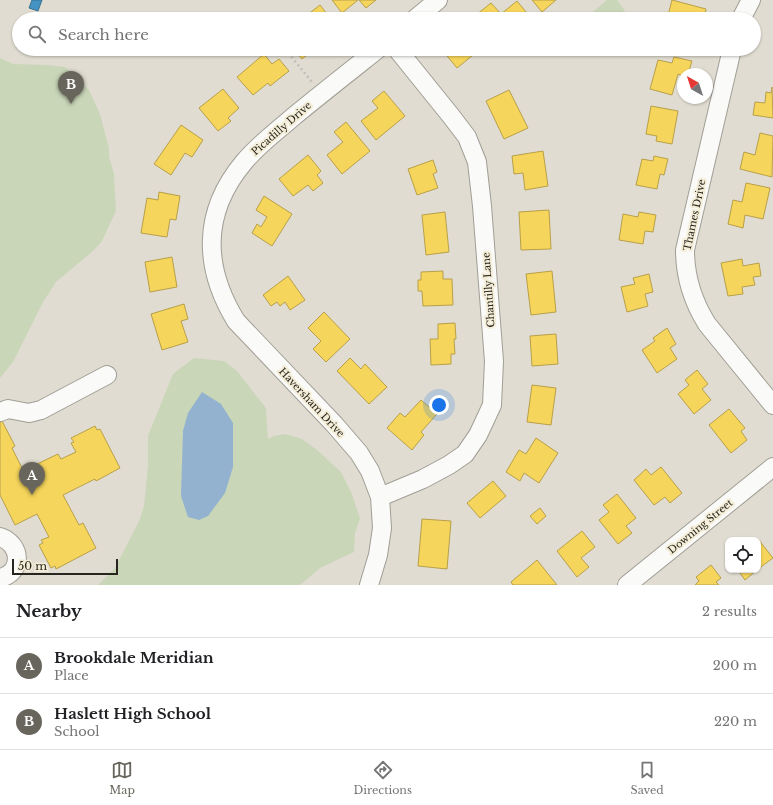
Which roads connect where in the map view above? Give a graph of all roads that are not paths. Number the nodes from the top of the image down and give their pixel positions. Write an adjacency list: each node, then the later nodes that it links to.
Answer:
1 (438, 0): 3 (street)
2 (751, 0): 4 (street)
3 (423, 12)
4 (744, 12)
5 (369, 56): 8 (street, Picadilly Drive)
6 (403, 56): 13 (street, Chantilly Lane)
7 (730, 56): 10 (street, Thames Drive)
8 (212, 229): 13 (street, Haversham Drive)
9 (107, 375): 11 (street)
10 (773, 405)
11 (0, 412)
12 (773, 467): 17 (street, Downing Street)
13 (380, 497): 16 (street, Haversham Drive)
14 (0, 538): 15 (street)
15 (0, 578)
16 (369, 585)
17 (627, 585)

